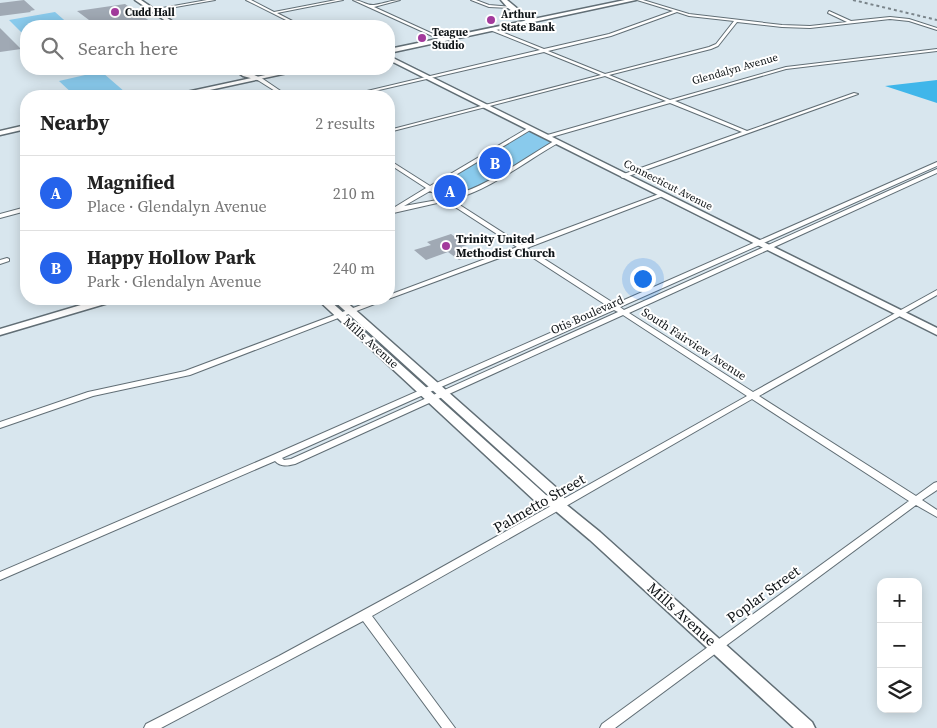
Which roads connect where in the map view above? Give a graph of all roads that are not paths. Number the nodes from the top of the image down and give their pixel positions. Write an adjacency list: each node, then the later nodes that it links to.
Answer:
1 (138, 0): 13 (street)
2 (213, 0): 13 (street)
3 (248, 0): 14 (street)
4 (341, 0): 14 (street)
5 (355, 0): 12 (street)
6 (398, 0): 12 (street)
7 (473, 0): 11 (street)
8 (504, 0): 11 (street)
9 (633, 0): 19 (main road)
10 (639, 0): 15 (street)
11 (510, 7): 19 (street)
12 (372, 8): 24 (street)
13 (153, 10): 17 (street)
14 (273, 12): 18 (street)
15 (675, 12): 20 (street); 27 (street)
16 (829, 12): 21 (street)
17 (167, 20)
18 (288, 20)
19 (529, 21): 22 (main road)
20 (736, 21): 21 (street); 31 (street)
21 (851, 22): 23 (street)
22 (491, 29): 24 (main road); 27 (street)
23 (937, 29)
24 (442, 39): 25 (main road)
25 (395, 50)
26 (937, 50): 38 (street, Glendalyn Avenue)
27 (546, 51): 31 (street); 33 (street)
28 (395, 61): 33 (street, Connecticut Avenue)
29 (245, 75): 32 (street)
30 (273, 75): 32 (main road)
31 (606, 75): 38 (street); 39 (street)
32 (258, 78): 34 (main road); 35 (street)
33 (428, 78): 36 (street); 39 (street, Connecticut Avenue)
34 (201, 90)
35 (277, 90)
36 (375, 90)
37 (856, 94): 43 (street)
38 (670, 101): 43 (street); 45 (street, Glendalyn Avenue)
39 (485, 106): 41 (street); 42 (street, Connecticut Avenue)
40 (20, 128): 44 (main road)
41 (395, 129)
42 (530, 129): 45 (street, Connecticut Avenue); 51 (street)
43 (746, 132): 50 (street)
44 (0, 133)
45 (546, 137): 46 (street, Connecticut Avenue)
46 (556, 142): 50 (street, Connecticut Avenue); 53 (street)
47 (937, 164): 58 (street, Otis Boulevard)
48 (395, 166): 51 (street, South Fairview Avenue)
49 (937, 171): 60 (street, Otis Boulevard)
50 (623, 176): 52 (street, Connecticut Avenue)
51 (429, 188): 53 (street, South Fairview Avenue); 54 (street)
52 (661, 194): 58 (street, Connecticut Avenue); 59 (street)
53 (448, 200): 56 (street); 59 (street, South Fairview Avenue)
54 (395, 209)
55 (20, 211): 57 (street)
56 (395, 211)
57 (0, 216)
58 (757, 243): 60 (street, Connecticut Avenue); 69 (street, Otis Boulevard)
59 (522, 247): 64 (street); 69 (street, South Fairview Avenue)
60 (766, 248): 70 (street, Otis Boulevard); 72 (street, Connecticut Avenue)
61 (7, 260): 62 (street)
62 (0, 262)
63 (937, 292): 72 (street, Palmetto Street)
64 (395, 295)
65 (91, 305): 73 (street)
66 (332, 305): 71 (street, Mills Avenue)
67 (340, 305): 71 (street, Mills Avenue)
68 (367, 305): 71 (street)
69 (614, 307): 70 (street, South Fairview Avenue); 75 (street, Otis Boulevard)
70 (623, 312): 75 (street, Otis Boulevard); 77 (street, South Fairview Avenue)
71 (345, 313): 75 (street, Mills Avenue); 76 (street, Mills Avenue); 78 (street)
72 (900, 314): 74 (street, Connecticut Avenue); 77 (street, Palmetto Street)
73 (0, 332)
74 (937, 332)
75 (440, 390): 76 (street, Otis Boulevard); 76 (street, Otis Boulevard); 82 (street, Mills Avenue)
76 (428, 395): 79 (street, Otis Boulevard); 79 (street, Otis Boulevard); 82 (street, Mills Avenue)
77 (754, 396): 81 (street, South Fairview Avenue); 82 (street, Palmetto Street)
78 (0, 425)
79 (276, 457): 84 (street, Otis Boulevard)
80 (937, 485): 81 (street, Poplar Street)
81 (917, 501): 83 (street, South Fairview Avenue); 86 (street, Poplar Street)
82 (558, 505): 85 (street, Palmetto Street); 86 (street, Mills Avenue)
83 (937, 514)
84 (0, 576)
85 (365, 615): 87 (street, Palmetto Street); 88 (street)
86 (717, 646): 89 (street, Poplar Street); 90 (street, Mills Avenue)
87 (150, 728)
88 (449, 728)
89 (606, 728)
90 (806, 728)

